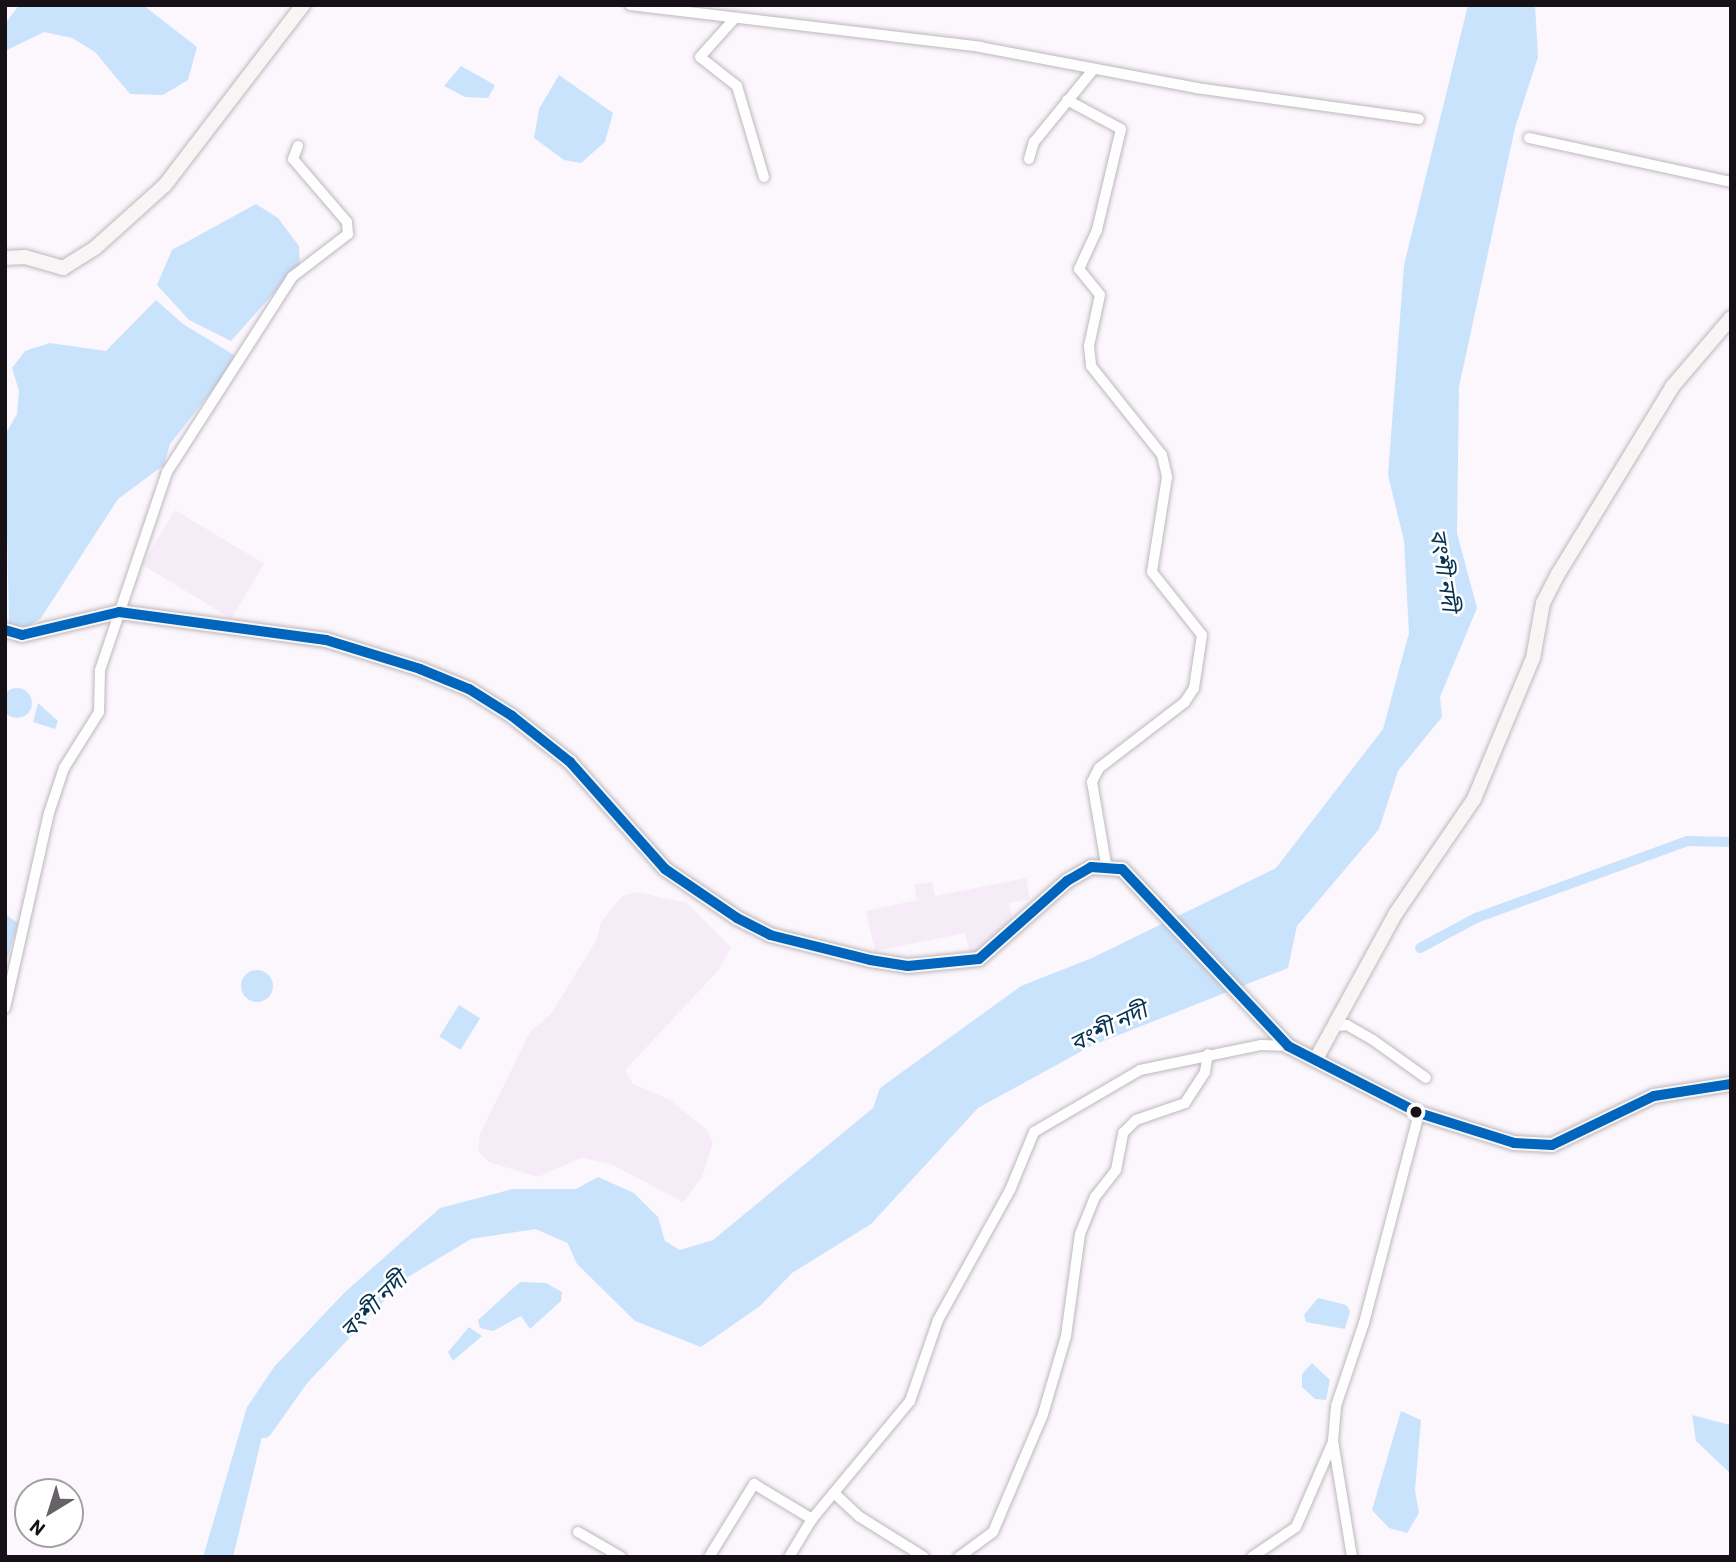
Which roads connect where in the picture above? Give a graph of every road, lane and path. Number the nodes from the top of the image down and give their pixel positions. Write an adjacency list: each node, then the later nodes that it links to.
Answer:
1 (303, 5): 13 (street)
2 (630, 5): 3 (street)
3 (668, 7): 4 (street)
4 (735, 18): 5 (street); 11 (street)
5 (1093, 70): 6 (street); 7 (street)
6 (1067, 100): 10 (street); 17 (street)
7 (1419, 119)
8 (1529, 138): 12 (street)
9 (298, 146): 15 (street)
10 (1029, 159)
11 (764, 177)
12 (1731, 182)
13 (5, 258)
14 (1731, 318): 19 (street)
15 (119, 612): 16 (street); 17 (street); 18 (street)
16 (5, 630)
17 (1106, 864): 20 (street)
18 (5, 1008)
19 (1337, 1026): 22 (street); 23 (street)
20 (1288, 1045): 21 (street); 22 (street)
21 (1208, 1054): 27 (street); 34 (street)
22 (1316, 1059): 25 (street)
23 (1426, 1078)
24 (1731, 1084): 25 (street)
25 (1419, 1113): 26 (street)
26 (1333, 1441): 35 (street); 36 (street)
27 (834, 1493): 28 (street); 33 (street)
28 (812, 1519): 31 (street); 32 (street)
29 (578, 1532): 30 (street)
30 (621, 1557)
31 (709, 1557)
32 (789, 1557)
33 (924, 1557)
34 (959, 1557)
35 (1252, 1557)
36 (1352, 1557)

